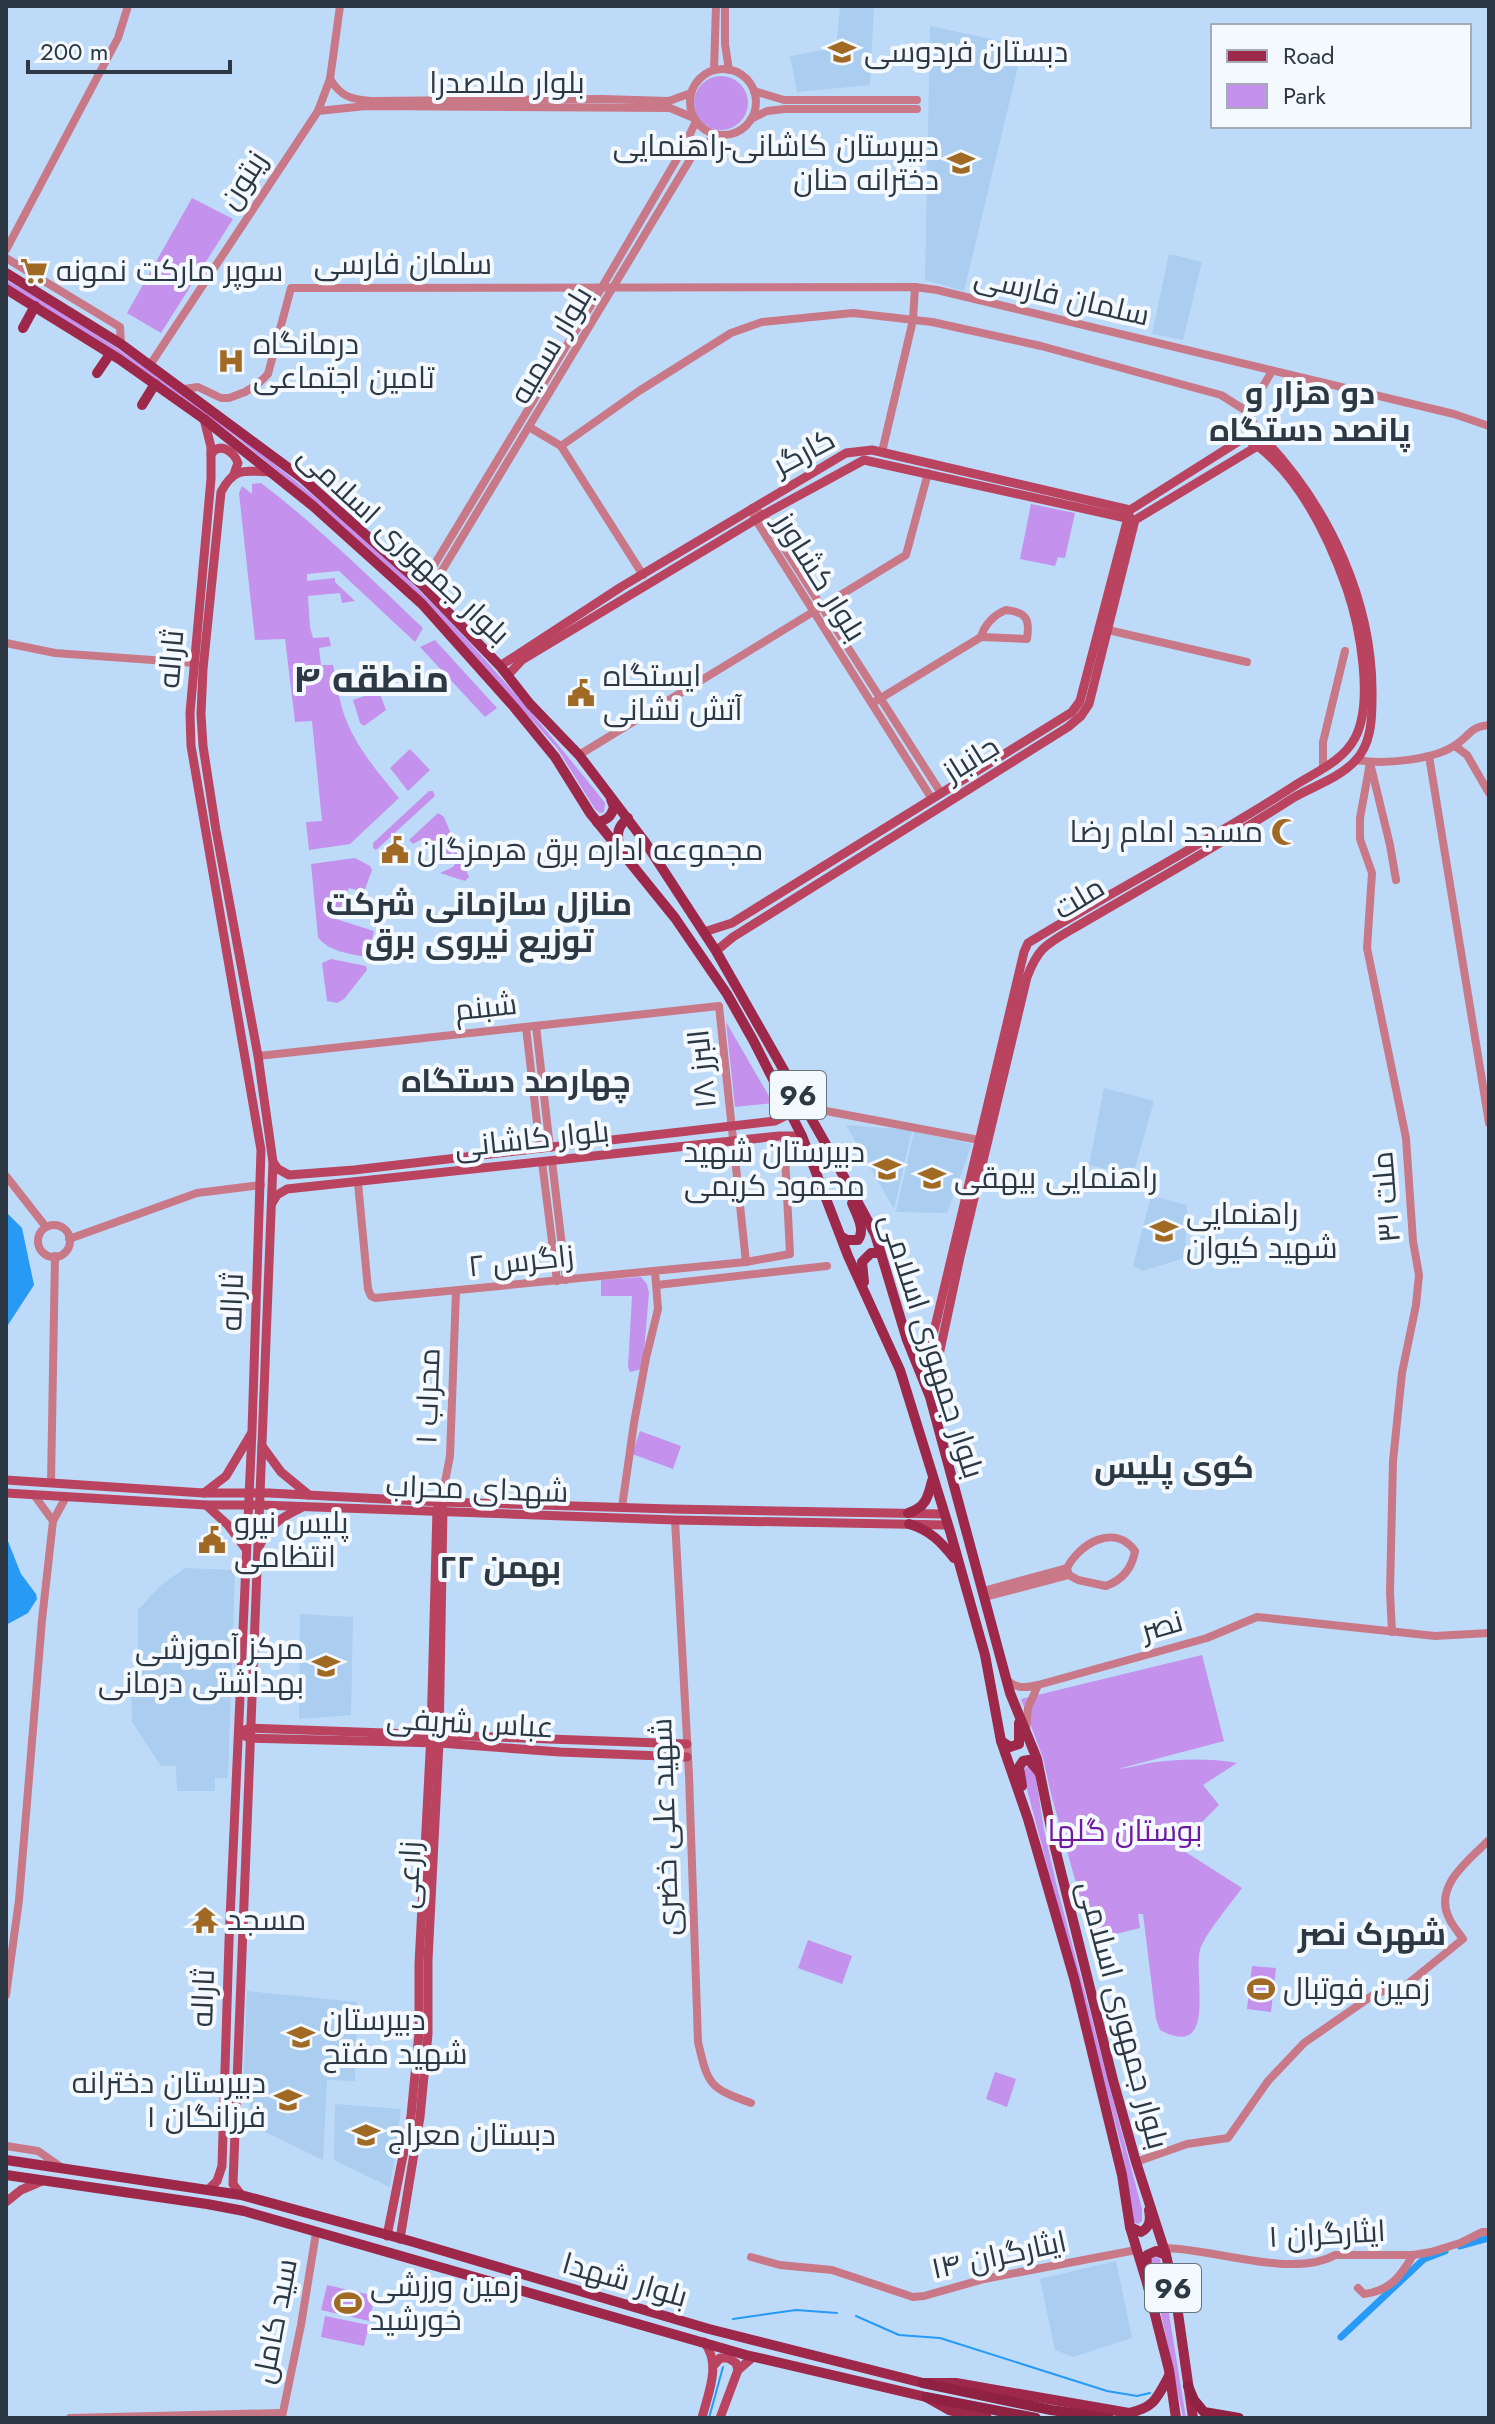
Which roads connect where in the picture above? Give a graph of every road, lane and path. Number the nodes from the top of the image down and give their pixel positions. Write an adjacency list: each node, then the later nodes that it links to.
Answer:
1 (128, 6): 16 (street)
2 (340, 6): 7 (street, زیتون)
3 (716, 6): 5 (street)
4 (725, 6): 6 (street)
5 (714, 70): 6 (street); 9 (street)
6 (729, 70): 8 (street)
7 (330, 79): 10 (street); 12 (street, زیتون)
8 (754, 91): 14 (street); 14 (street)
9 (691, 93): 11 (street, بلوار ملاصدرا); 13 (street)
10 (366, 104): 11 (street, بلوار ملاصدرا); 12 (street, بلوار ملاصدرا)
11 (669, 104): 13 (street, بلوار ملاصدرا)
12 (318, 111): 28 (street, زیتون)
13 (695, 119): 15 (street); 20 (street, بلوار سمیه)
14 (750, 119): 15 (street)
15 (725, 135): 19 (street, بلوار سمیه)
16 (6, 250)
17 (6, 258): 26 (street)
18 (6, 273): 26 (main road, بلوار جمهوری اسلامی / 96)
19 (613, 286): 20 (street, سلمان فارسی); 21 (street, سلمان فارسی); 37 (street, بلوار سمیه)
20 (602, 287): 32 (street, سلمان فارسی); 49 (street, بلوار سمیه)
21 (915, 287): 24 (street); 29 (street, سلمان فارسی)
22 (6, 289): 23 (main road, بلوار جمهوری اسلامی / 96)
23 (35, 306): 25 (main road); 27 (main road, بلوار جمهوری اسلامی / 96)
24 (913, 320): 34 (street, سلمان فارسی); 39 (street, سلمان فارسی); 41 (street)
25 (23, 328)
26 (121, 344): 28 (main road, بلوار جمهوری اسلامی / 96)
27 (110, 354): 30 (main road); 31 (main road, بلوار جمهوری اسلامی / 96)
28 (150, 365): 32 (main road, بلوار جمهوری اسلامی / 96)
29 (1272, 371): 34 (street); 36 (street, سلمان فارسی)
30 (97, 373)
31 (155, 384): 33 (main road); 35 (main road, بلوار جمهوری اسلامی / 96)
32 (184, 389): 49 (main road, بلوار جمهوری اسلامی / 96)
33 (142, 405)
34 (1248, 412): 38 (street)
35 (204, 419): 40 (main road, ثاراله); 42 (main road, بلوار جمهوری اسلامی / 96)
36 (1489, 426)
37 (529, 427): 39 (street); 49 (street, بلوار سمیه)
38 (1259, 441): 47 (main road); 47 (main road); 67 (main road); 69 (main road, ملت)
39 (561, 446): 48 (street)
40 (211, 454): 44 (main road); 58 (main road, ثاراله)
41 (887, 457): 43 (main road, کارگر); 45 (main road, کارگر); 46 (main road, کارگر); 47 (main road, کارگر)
42 (270, 472): 44 (main road); 75 (main road, بلوار جمهوری اسلامی / 96)
43 (928, 473): 47 (main road, کارگر); 51 (street)
44 (234, 474): 76 (main road, ثاراله)
45 (752, 508): 46 (street, بلوار کشاورز); 48 (main road, کارگر)
46 (759, 517): 50 (main road, کارگر); 51 (street, بلوار کشاورز)
47 (1130, 517): 52 (main road, جانباز)
48 (643, 575): 50 (main road, کارگر)
49 (430, 583): 59 (main road, بلوار جمهوری اسلامی / 96)
50 (624, 591): 56 (main road, کارگر)
51 (817, 608): 61 (street, بلوار کشاورز); 62 (street, بلوار کشاورز); 65 (street)
52 (1104, 633): 57 (street); 73 (main road, جانباز)
53 (981, 637): 53 (street); 61 (street)
54 (6, 643): 58 (street)
55 (1345, 651): 69 (street)
56 (519, 658): 59 (main road, کارگر); 60 (main road, کارگر)
57 (1247, 662)
58 (194, 663): 77 (main road, ثاراله)
59 (500, 666): 60 (main road, بلوار جمهوری اسلامی / 96)
60 (508, 675): 65 (main road, بلوار جمهوری اسلامی / 96)
61 (880, 698): 62 (street); 73 (street, بلوار کشاورز)
62 (872, 704): 73 (street, بلوار کشاورز)
63 (1489, 725): 64 (street)
64 (1455, 746): 66 (street); 72 (street)
65 (579, 755): 71 (main road, بلوار جمهوری اسلامی / 96)
66 (1429, 756): 68 (street); 91 (street)
67 (1357, 760): 68 (street); 70 (main road, ملت)
68 (1370, 763): 79 (street); 151 (street, ملت ۳۱)
69 (1323, 768): 70 (main road, ملت)
70 (1299, 788): 80 (main road, ملت)
71 (607, 790): 74 (main road, بلوار جمهوری اسلامی / 96); 75 (main road)
72 (1489, 793)
73 (940, 801): 81 (main road, جانباز); 82 (main road, جانباز)
74 (628, 818): 78 (main road); 81 (main road, بلوار جمهوری اسلامی / 96)
75 (597, 822): 78 (main road, بلوار جمهوری اسلامی / 96)
76 (216, 830): 77 (main road); 87 (main road, ثاراله)
77 (204, 832): 104 (main road, ثاراله)
78 (620, 850): 83 (main road, بلوار جمهوری اسلامی / 96)
79 (1396, 880)
80 (1067, 926): 95 (main road, ملت); 120 (main road, ملت)
81 (704, 932): 82 (main road, بلوار جمهوری اسلامی / 96)
82 (716, 951): 88 (main road, بلوار جمهوری اسلامی / 96)
83 (727, 994): 84 (main road); 89 (main road, بلوار جمهوری اسلامی / 96)
84 (719, 1006): 85 (street, شبنم); 92 (street, البرز ۱۸)
85 (536, 1026): 86 (street, شبنم); 97 (street)
86 (526, 1027): 87 (street, شبنم); 97 (street)
87 (258, 1056): 99 (main road, ثاراله)
88 (805, 1107): 95 (street); 100 (main road, بلوار جمهوری اسلامی / 96)
89 (791, 1113): 90 (main road, بلوار کاشانی); 94 (main road, بلوار جمهوری اسلامی / 96)
90 (779, 1119): 92 (main road, بلوار کاشانی); 93 (main road)
91 (1489, 1123)
92 (732, 1126): 96 (street, البرز ۱۸); 97 (main road, بلوار کاشانی)
93 (784, 1136): 94 (main road, بلوار کاشانی); 96 (main road, بلوار کاشانی); 112 (street, زاگرس ۲)
94 (802, 1136): 108 (main road, بلوار جمهوری اسلامی / 96)
95 (979, 1140): 120 (main road, ملت)
96 (734, 1141): 98 (main road, بلوار کاشانی); 112 (street, البرز ۱۸)
97 (545, 1149): 98 (main road); 101 (main road, بلوار کاشانی)
98 (547, 1161): 103 (main road, بلوار کاشانی); 115 (street)
99 (273, 1162): 101 (main road); 106 (main road, ثاراله)
100 (838, 1167): 108 (main road); 110 (main road, بلوار جمهوری اسلامی / 96)
101 (289, 1175): 105 (main road)
102 (6, 1176): 107 (street)
103 (358, 1183): 105 (main road, بلوار کاشانی); 117 (street, زاگرس ۲)
104 (261, 1185): 109 (street); 122 (main road, ثاراله)
105 (287, 1189): 106 (main road)
106 (272, 1203): 123 (main road, ثاراله)
107 (46, 1227): 109 (street); 111 (street)
108 (842, 1237): 118 (main road, بلوار جمهوری اسلامی / 96)
109 (69, 1239): 111 (street)
110 (880, 1253): 118 (main road); 119 (main road, بلوار جمهوری اسلامی / 96)
111 (55, 1256): 128 (street)
112 (746, 1262): 114 (street, زاگرس ۲)
113 (827, 1266): 116 (street)
114 (655, 1272): 115 (street, زاگرس ۲); 116 (street)
115 (561, 1281): 117 (street, زاگرس ۲)
116 (657, 1285): 140 (street)
117 (456, 1291): 141 (street, محراب ۱)
118 (868, 1301): 126 (main road, بلوار جمهوری اسلامی / 96)
119 (907, 1340): 120 (main road); 121 (main road, بلوار جمهوری اسلامی / 96)
120 (935, 1349): 121 (main road, ملت)
121 (930, 1397): 150 (main road, بلوار جمهوری اسلامی / 96)
122 (252, 1415): 123 (main road); 124 (main road, ثاراله)
123 (264, 1415): 125 (main road, ثاراله)
124 (252, 1431): 130 (main road); 131 (main road, ثاراله)
125 (262, 1446): 132 (main road, ثاراله); 134 (main road)
126 (933, 1479): 142 (main road); 143 (main road, بلوار جمهوری اسلامی / 96)
127 (6, 1480): 128 (main road, شهدای محراب)
128 (51, 1483): 130 (main road, شهدای محراب)
129 (6, 1493): 133 (main road, شهدای محراب)
130 (204, 1493): 131 (main road, شهدای محراب)
131 (248, 1493): 132 (main road, شهدای محراب); 136 (main road, ثاراله)
132 (260, 1493): 134 (main road, شهدای محراب); 138 (main road, ثاراله)
133 (34, 1495): 135 (main road, شهدای محراب); 145 (street)
134 (309, 1495): 141 (main road, شهدای محراب)
135 (66, 1497): 137 (main road, شهدای محراب); 145 (street)
136 (247, 1504): 137 (main road, شهدای محراب); 138 (main road, شهدای محراب); 146 (main road, ثاراله)
137 (206, 1505): 146 (main road)
138 (260, 1505): 139 (main road, شهدای محراب); 147 (main road, ثاراله)
139 (303, 1506): 141 (main road, شهدای محراب); 147 (main road)
140 (622, 1507): 141 (main road, شهدای محراب); 142 (main road, شهدای محراب)
141 (440, 1508): 144 (main road, شهدای محراب); 159 (main road, زارعی)
142 (908, 1519): 143 (main road, شهدای محراب); 144 (main road, شهدای محراب); 148 (main road)
143 (940, 1519): 148 (main road, بلوار جمهوری اسلامی / 96)
144 (675, 1520): 162 (street, شهید علی خضری)
145 (53, 1521): 173 (street)
146 (246, 1549): 147 (main road); 156 (main road, ثاراله)
147 (258, 1549): 157 (main road, ثاراله)
148 (959, 1564): 161 (main road, بلوار جمهوری اسلامی / 96)
149 (1068, 1571): 149 (street); 150 (street)
150 (984, 1594): 153 (main road, بلوار جمهوری اسلامی / 96)
151 (1392, 1632): 152 (street); 154 (street, نصر)
152 (1489, 1633)
153 (1007, 1680): 154 (street); 155 (main road, بلوار جمهوری اسلامی / 96)
154 (1038, 1685): 158 (street)
155 (1018, 1717): 158 (main road, بلوار جمهوری اسلامی / 96); 161 (main road)
156 (238, 1733): 157 (main road); 169 (main road, ثاراله)
157 (250, 1733): 159 (main road, عباس شریفی); 168 (main road, ثاراله)
158 (1026, 1733): 165 (main road, بلوار جمهوری اسلامی / 96)
159 (435, 1739): 160 (main road, عباس شریفی); 163 (main road, عباس شریفی); 172 (main road, زارعی)
160 (561, 1739): 162 (main road, عباس شریفی); 163 (main road)
161 (1001, 1741): 166 (main road, بلوار جمهوری اسلامی / 96)
162 (687, 1744): 164 (street, شهید علی خضری)
163 (560, 1752): 164 (main road, عباس شریفی)
164 (687, 1757): 174 (street, شهید علی خضری)
165 (1041, 1777): 166 (main road); 177 (main road, بلوار جمهوری اسلامی / 96)
166 (1028, 1819): 187 (main road, بلوار جمهوری اسلامی / 96)
167 (1489, 1840): 177 (street)
168 (241, 1935): 169 (main road); 170 (main road, ثاراله)
169 (229, 1937): 171 (main road, ثاراله)
170 (240, 1971): 171 (main road); 182 (main road, ثاراله)
171 (228, 1974): 181 (main road, ثاراله)
172 (424, 1977): 190 (main road, زارعی); 191 (main road, زارعی)
173 (6, 1995)
174 (751, 2103)
175 (6, 2146): 178 (street)
176 (6, 2160): 178 (main road, بلوار شهدا)
177 (1136, 2162): 184 (main road, بلوار جمهوری اسلامی / 96)
178 (61, 2168): 183 (main road, بلوار شهدا)
179 (6, 2175): 180 (main road, بلوار شهدا)
180 (42, 2181): 186 (main road); 189 (main road, بلوار شهدا)
181 (217, 2181): 182 (main road); 183 (main road)
182 (233, 2184): 185 (main road)
183 (208, 2190): 185 (main road, بلوار شهدا)
184 (1147, 2194): 187 (main road); 193 (main road, بلوار جمهوری اسلامی / 96)
185 (241, 2195): 190 (main road, بلوار شهدا)
186 (6, 2202)
187 (1130, 2227): 192 (main road, بلوار جمهوری اسلامی / 96)
188 (1489, 2232): 194 (street, ایثارگران ۱)
189 (316, 2233): 198 (main road, بلوار شهدا); 207 (street, سید کامل)
190 (387, 2236): 191 (main road, بلوار شهدا)
191 (400, 2239): 203 (main road, بلوار شهدا)
192 (1136, 2250): 195 (street, ایثارگران ۱۴); 196 (main road, بلوار جمهوری اسلامی / 96)
193 (1165, 2252): 194 (street, ایثارگران ۱); 196 (main road); 204 (main road, بلوار جمهوری اسلامی / 96)
194 (1413, 2255): 197 (street)
195 (751, 2257)
196 (1147, 2283): 202 (main road, بلوار جمهوری اسلامی / 96)
197 (1358, 2288)
198 (704, 2342): 199 (main road, بلوار شهدا); 200 (main road)
199 (753, 2357): 201 (main road); 205 (main road, بلوار شهدا)
200 (715, 2364): 201 (main road); 209 (main road)
201 (738, 2370): 210 (main road)
202 (1169, 2376): 206 (main road, بلوار شهدا); 214 (main road, بلوار جمهوری اسلامی / 96)
203 (923, 2383): 206 (main road, بلوار شهدا); 213 (highway)
204 (1188, 2386): 215 (main road, بلوار جمهوری اسلامی); 216 (highway)
205 (926, 2397): 211 (main road, بلوار شهدا); 212 (highway)
206 (1144, 2414)
207 (282, 2415): 208 (street)
208 (70, 2418)
209 (702, 2418)
210 (720, 2418)
211 (987, 2418)
212 (1036, 2418)
213 (1109, 2418)
214 (1176, 2418)
215 (1193, 2418)
216 (1236, 2418)

